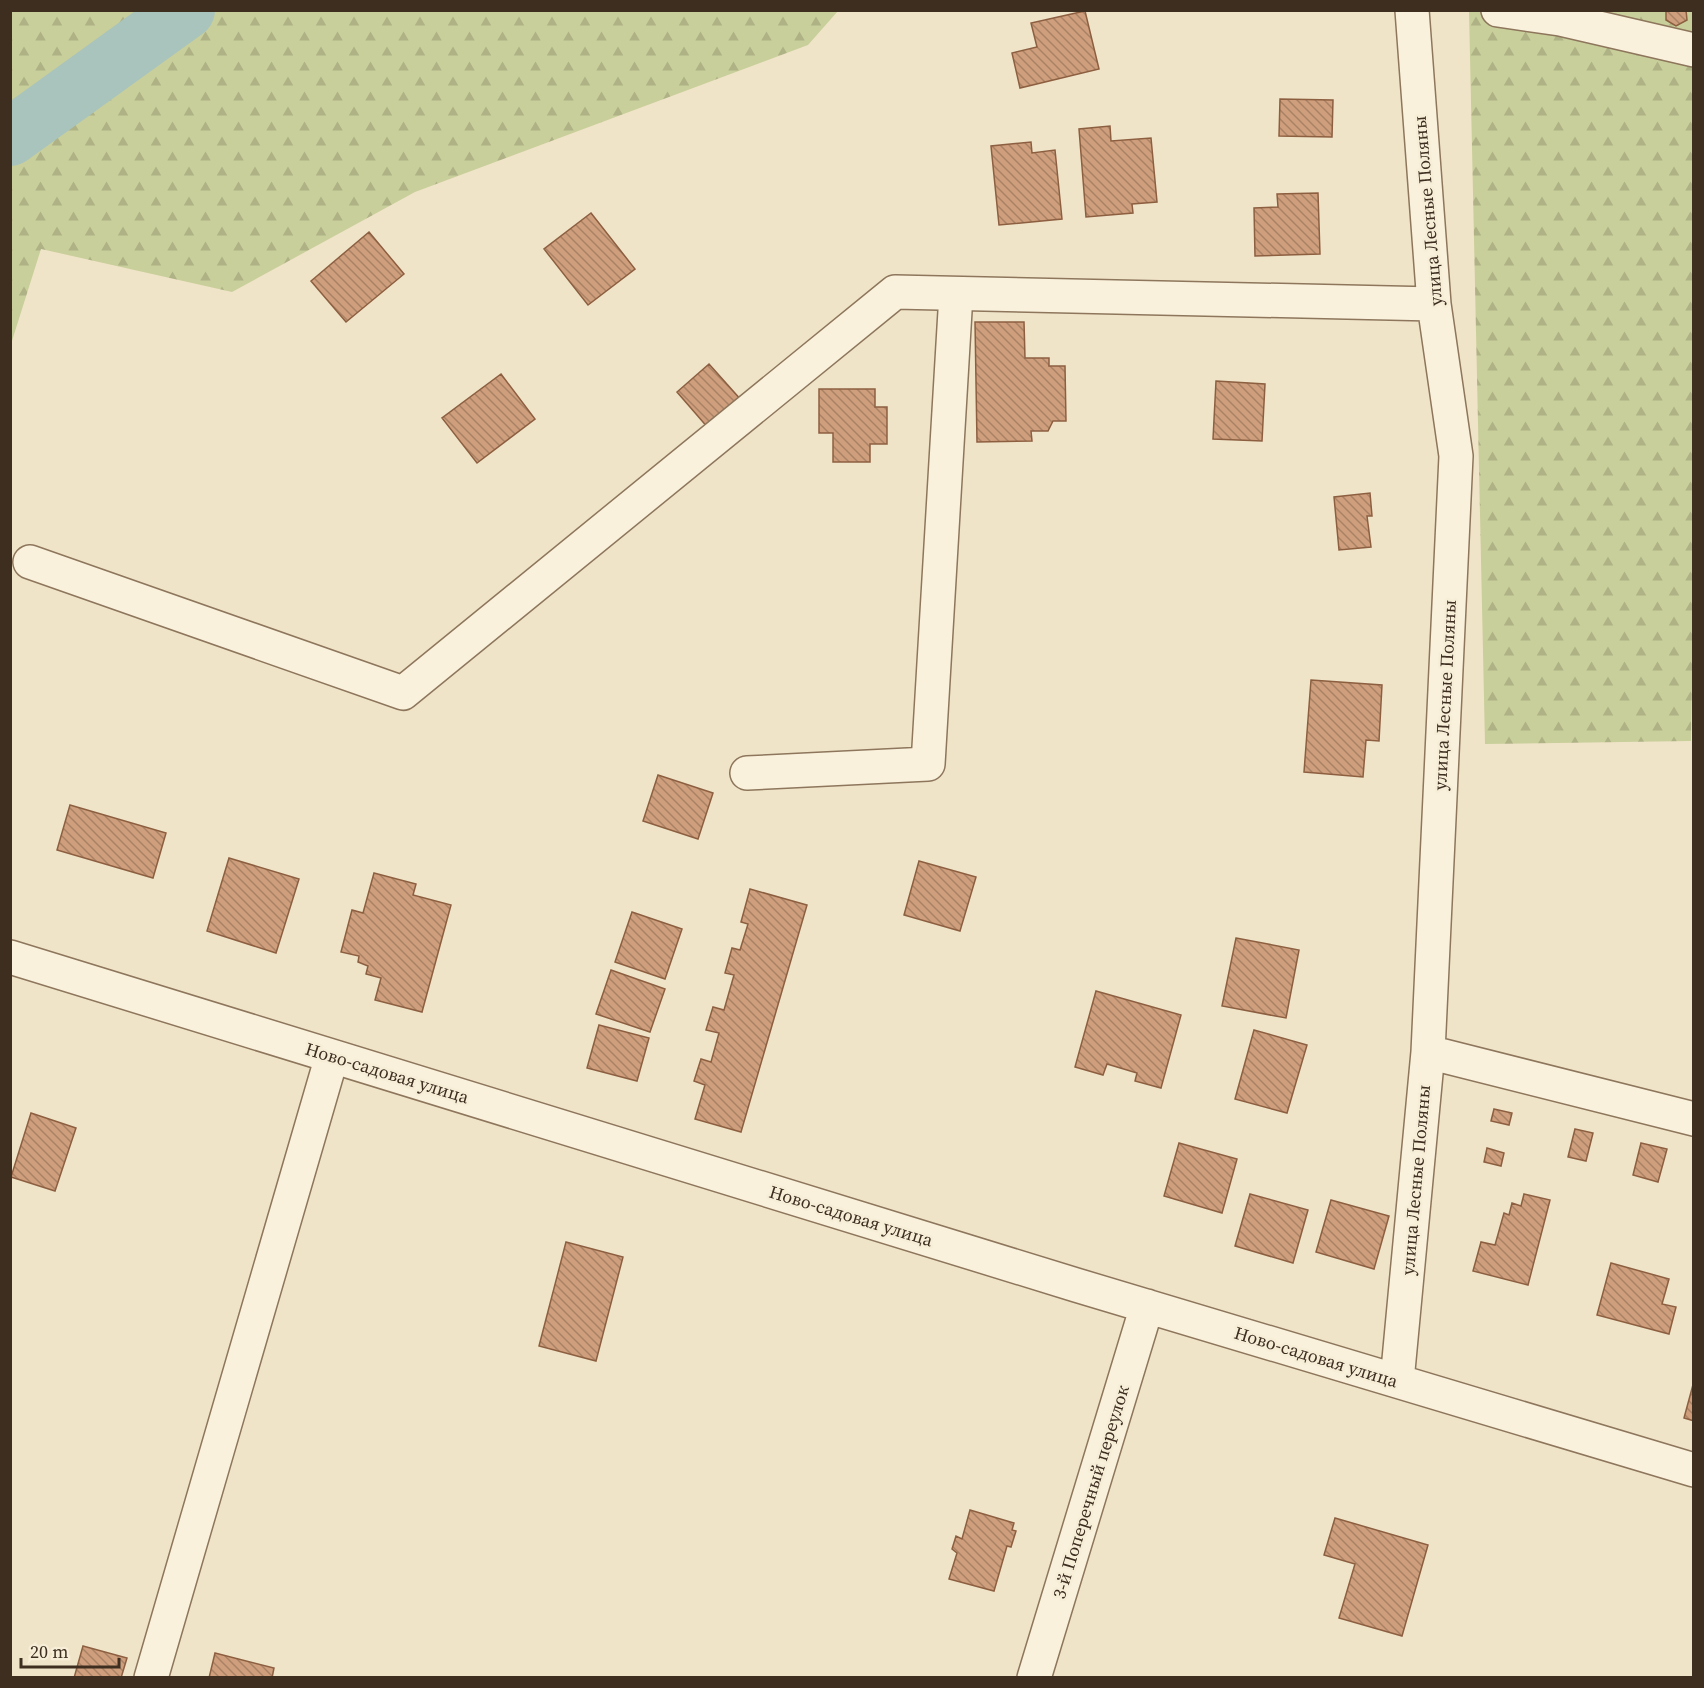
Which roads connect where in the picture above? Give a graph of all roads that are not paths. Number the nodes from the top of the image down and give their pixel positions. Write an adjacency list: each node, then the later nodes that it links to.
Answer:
1 (1412, 10): 5 (street, улица Лесные Поляны)
2 (1498, 10): 3 (street)
3 (1694, 50)
4 (956, 294): 5 (street); 6 (street); 7 (street)
5 (1434, 304): 9 (street, улица Лесные Поляны)
6 (30, 562)
7 (747, 773)
8 (10, 957): 10 (street, Ново-садовая улица)
9 (1428, 1052): 11 (street); 13 (street, улица Лесные Поляны)
10 (332, 1056): 12 (street, Ново-садовая улица); 15 (street)
11 (1694, 1119)
12 (1147, 1306): 13 (street, Ново-садовая улица); 16 (street, 3-й Поперечный переулок)
13 (1397, 1381): 14 (street, Ново-садовая улица)
14 (1694, 1470)
15 (151, 1677)
16 (1034, 1677)

